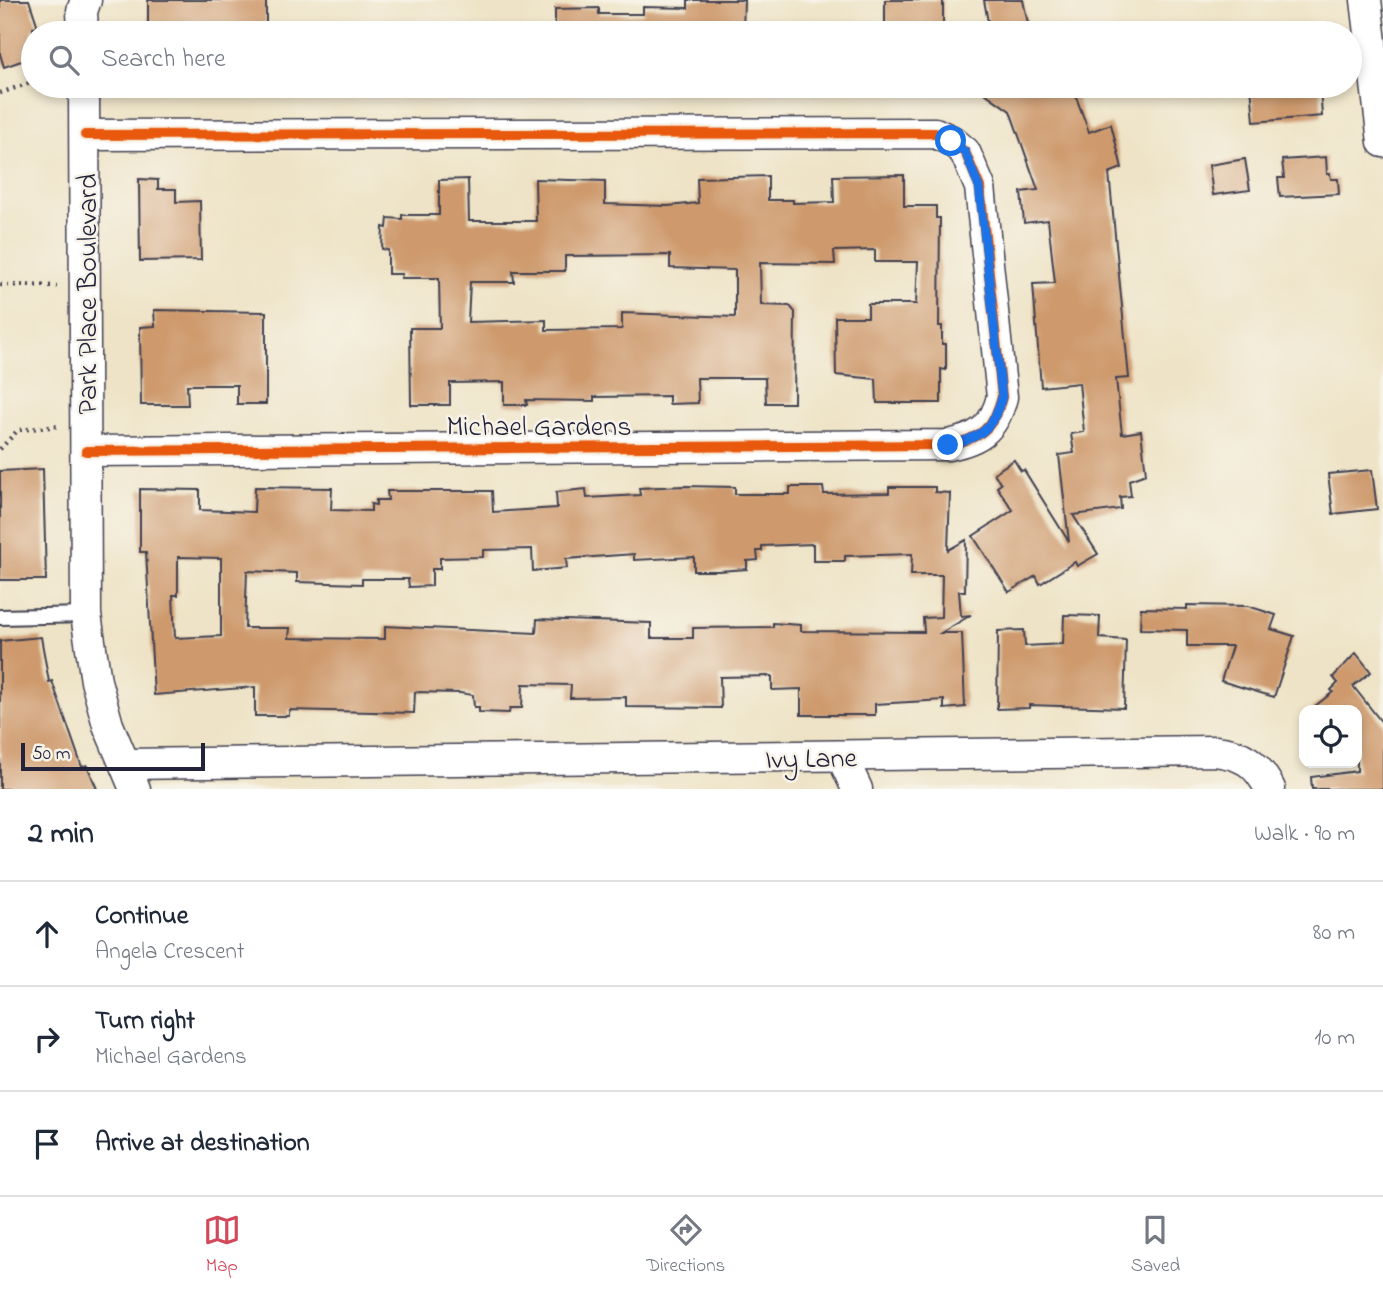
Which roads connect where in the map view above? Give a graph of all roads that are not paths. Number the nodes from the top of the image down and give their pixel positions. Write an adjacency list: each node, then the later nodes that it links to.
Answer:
1 (86, 0): 3 (street)
2 (1366, 0): 6 (street)
3 (82, 21)
4 (84, 98): 5 (street, Park Place Boulevard)
5 (85, 135): 7 (street, Park Place Boulevard); 7 (street, Michael Gardens)
6 (1383, 142)
7 (86, 451): 8 (street, Park Place Boulevard)
8 (86, 615): 9 (lane); 11 (street, Park Place Boulevard)
9 (0, 617)
10 (842, 757): 11 (street, Ivy Lane); 12 (street); 13 (street, Ivy Lane)
11 (130, 776)
12 (857, 789)
13 (1270, 789)

